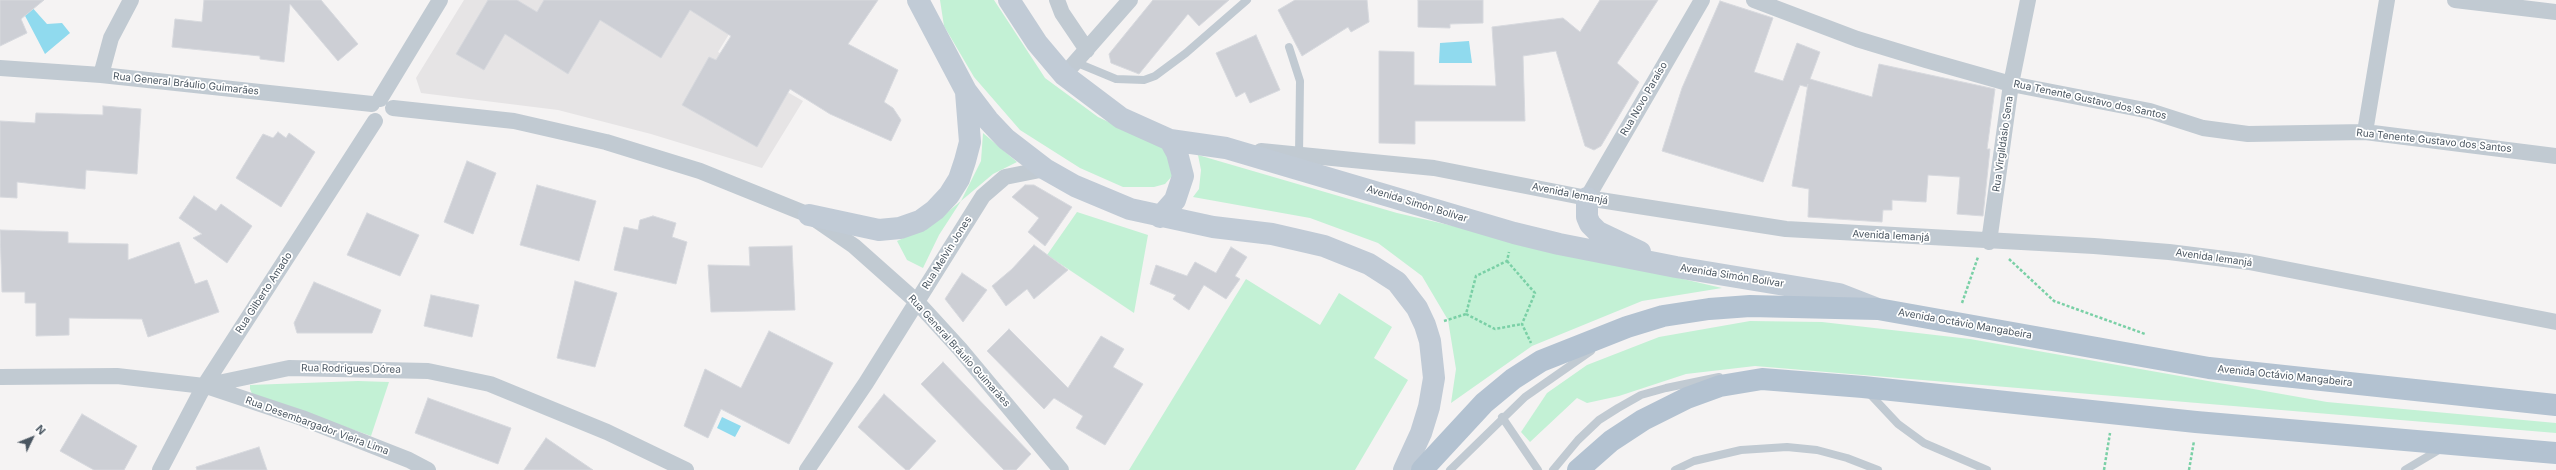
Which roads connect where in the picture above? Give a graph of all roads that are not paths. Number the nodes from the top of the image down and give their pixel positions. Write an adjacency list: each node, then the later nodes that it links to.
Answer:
1 (131, 0): 18 (street)
2 (440, 0): 21 (street)
3 (918, 0): 20 (street)
4 (1009, 0): 17 (street, Avenida Simón Bolívar)
5 (1057, 0): 15 (street)
6 (1130, 0): 15 (street)
7 (1247, 0): 17 (lane)
8 (1702, 0): 29 (street, Rua Novo Paraíso)
9 (1754, 0): 19 (street, Rua Tenente Gustavo dos Santos)
10 (2028, 0): 19 (street, Rua Virgildásio Sena)
11 (2387, 0): 23 (street)
12 (2455, 0): 13 (street)
13 (2556, 12)
14 (1289, 47): 26 (lane)
15 (1087, 50): 17 (street)
16 (0, 68): 18 (street, Rua General Bráulio Guimarães)
17 (1070, 68): 24 (street, Avenida Simón Bolívar)
18 (101, 75): 21 (street, Rua General Bráulio Guimarães)
19 (2011, 84): 23 (street, Rua Tenente Gustavo dos Santos); 32 (street, Rua Virgildásio Sena)
20 (966, 90): 28 (street); 30 (street)
21 (381, 104): 22 (street); 22 (street); 30 (street, Rua General Bráulio Guimarães)
22 (375, 121): 40 (street, Rua Gilberto Amado)
23 (2365, 132): 27 (street, Rua Tenente Gustavo dos Santos)
24 (1170, 140): 25 (street, Avenida Simón Bolívar); 31 (street)
25 (1226, 148): 26 (street, Avenida Iemanjá); 33 (street, Avenida Simón Bolívar)
26 (1299, 155): 29 (street, Avenida Iemanjá)
27 (2556, 156)
28 (1045, 169): 31 (street); 34 (street, Rua Melvin Jones)
29 (1587, 198): 32 (street, Avenida Iemanjá); 33 (street)
30 (809, 215): 34 (street, Rua General Bráulio Guimarães)
31 (1160, 217): 51 (street)
32 (1987, 249): 36 (street, Avenida Iemanjá)
33 (1676, 267): 35 (street, Avenida Simón Bolívar)
34 (917, 302): 49 (street, Rua Melvin Jones); 50 (street, Rua General Bráulio Guimarães)
35 (1878, 309): 37 (main road, Avenida Octávio Mangabeira); 42 (main road, Avenida Octávio Mangabeira)
36 (2556, 322)
37 (1627, 327): 43 (lane); 52 (main road, Avenida Octávio Mangabeira)
38 (0, 377): 40 (street, Rua Rodrigues Dórea)
39 (1762, 379): 41 (main road); 55 (lane); 56 (main road)
40 (204, 386): 46 (street, Rua Gilberto Amado); 47 (street, Rua Desembargador Vieira Lima); 48 (street, Rua Rodrigues Dórea)
41 (1863, 387): 44 (main road); 59 (lane)
42 (2556, 406)
43 (1502, 417): 53 (lane); 54 (lane)
44 (2449, 444): 45 (main road); 60 (lane)
45 (2556, 453)
46 (160, 470)
47 (428, 470)
48 (686, 470)
49 (807, 470)
50 (1061, 470)
51 (1404, 470)
52 (1422, 470)
53 (1450, 470)
54 (1538, 470)
55 (1553, 470)
56 (1578, 470)
57 (1675, 470): 58 (lane)
58 (1878, 470)
59 (1987, 470)
60 (2405, 470)

